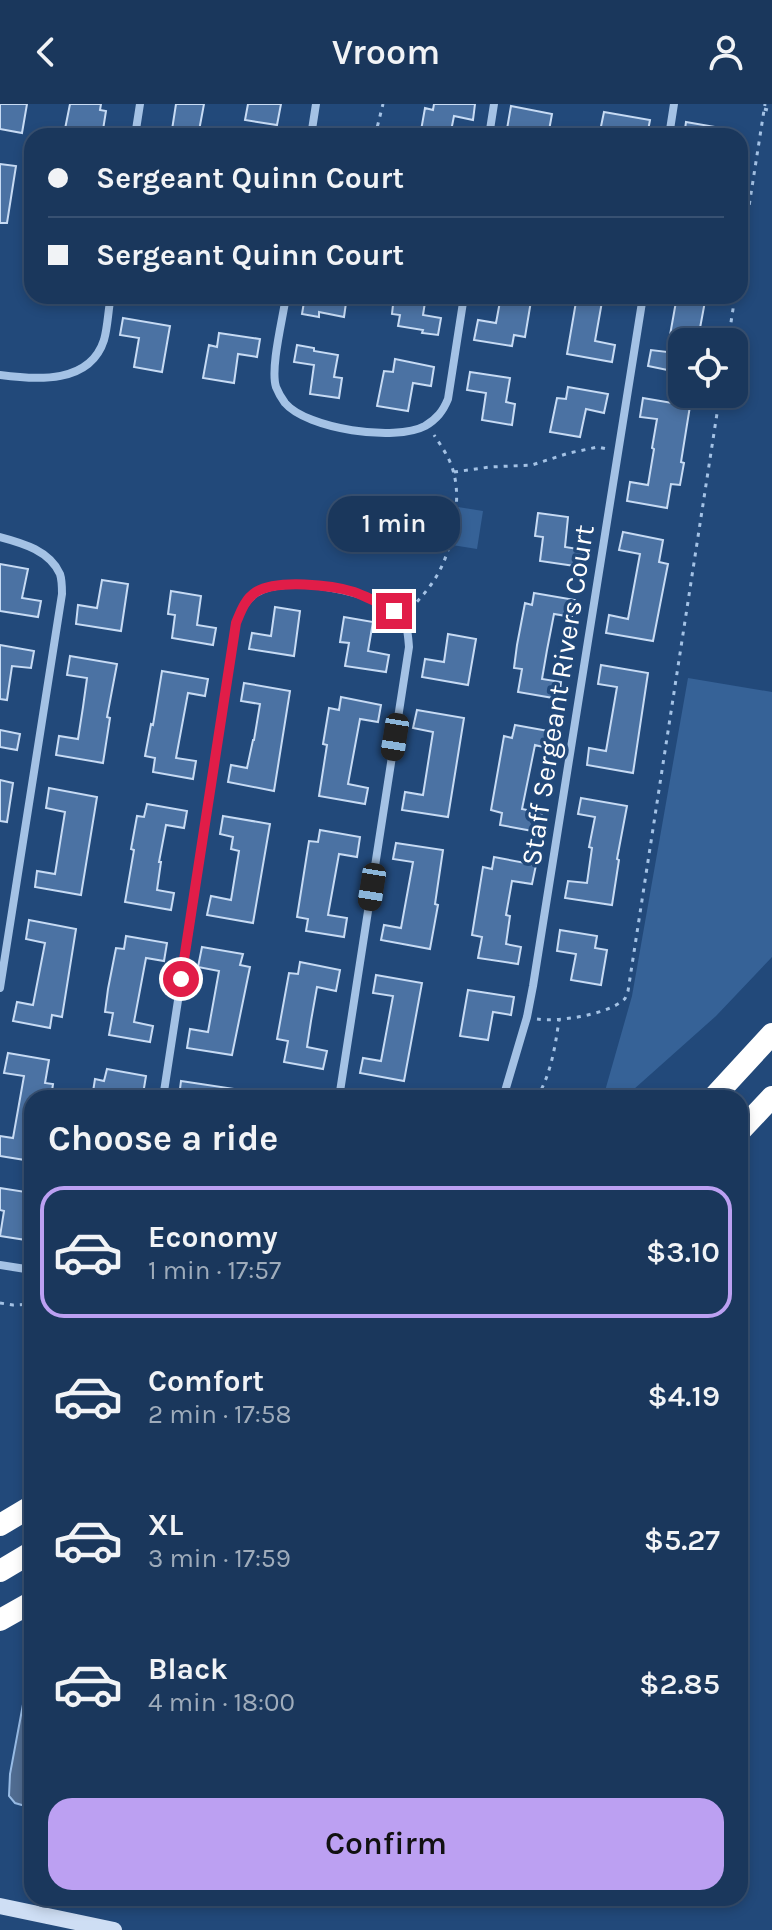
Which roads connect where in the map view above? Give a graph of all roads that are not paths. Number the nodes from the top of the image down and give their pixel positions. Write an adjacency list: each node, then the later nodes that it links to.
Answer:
1 (140, 104): 5 (street)
2 (316, 104): 6 (street)
3 (494, 104): 7 (street)
4 (674, 104): 8 (street)
5 (136, 128)
6 (312, 128)
7 (490, 128)
8 (670, 128)
9 (110, 304): 13 (street)
10 (285, 304): 11 (street)
11 (463, 304)
12 (642, 304): 19 (street, Staff Sergeant Rivers Court)
13 (0, 375)
14 (0, 537): 15 (street)
15 (0, 988)
16 (772, 1034): 20 (highway)
17 (164, 1090): 18 (street)
18 (340, 1090)
19 (505, 1090)
20 (720, 1090)
21 (772, 1097): 22 (highway)
22 (748, 1122)
23 (0, 1265): 24 (street)
24 (24, 1269)
25 (24, 1511): 26 (highway)
26 (0, 1525)
27 (24, 1557): 28 (highway)
28 (0, 1571)
29 (24, 1606): 30 (highway)
30 (0, 1620)
31 (0, 1906): 32 (main road)
32 (114, 1930)

